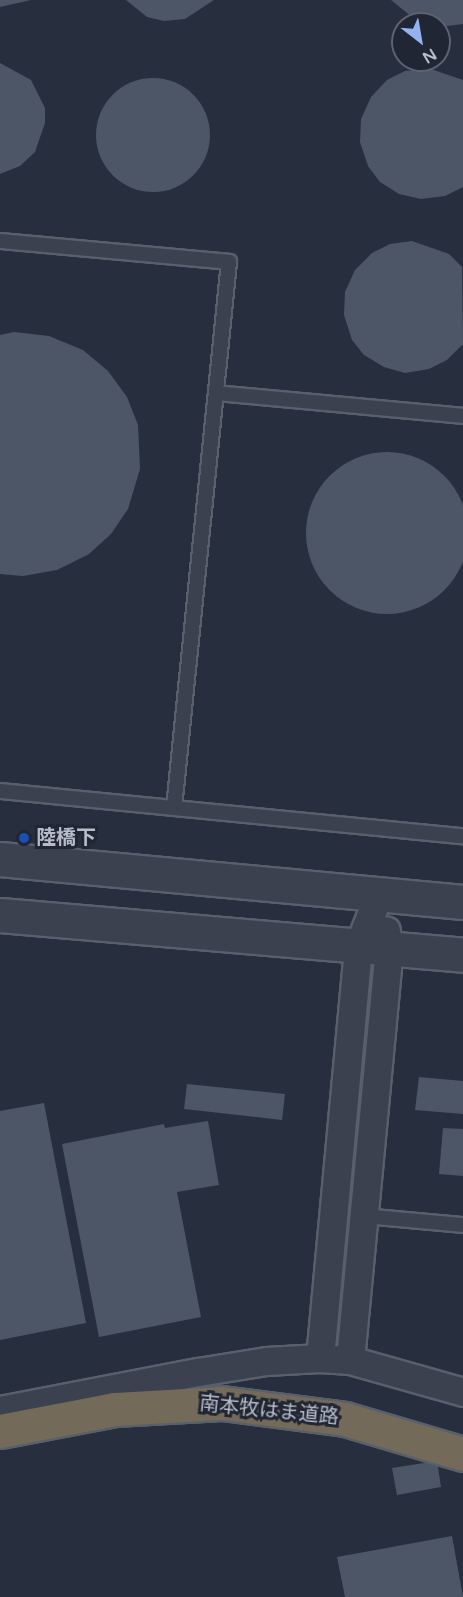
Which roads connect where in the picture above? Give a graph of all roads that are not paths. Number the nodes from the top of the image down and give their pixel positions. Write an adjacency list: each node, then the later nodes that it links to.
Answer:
1 (0, 241): 2 (lane)
2 (216, 393): 3 (lane); 5 (lane)
3 (463, 416)
4 (0, 791): 5 (lane)
5 (174, 808): 6 (lane)
6 (463, 836)
7 (0, 859): 8 (street)
8 (379, 894): 9 (street); 11 (street)
9 (463, 902)
10 (0, 915): 11 (street)
11 (374, 949): 12 (street); 13 (street); 15 (street)
12 (463, 955)
13 (364, 1216): 14 (lane); 16 (street)
14 (463, 1225)
15 (320, 1358): 16 (street); 18 (street)
16 (350, 1360): 17 (street)
17 (463, 1392)
18 (0, 1410)
19 (0, 1421): 21 (highway, 南本牧はま道路)
20 (0, 1431): 22 (highway, 南本牧はま道路)
21 (463, 1444)
22 (463, 1454)

